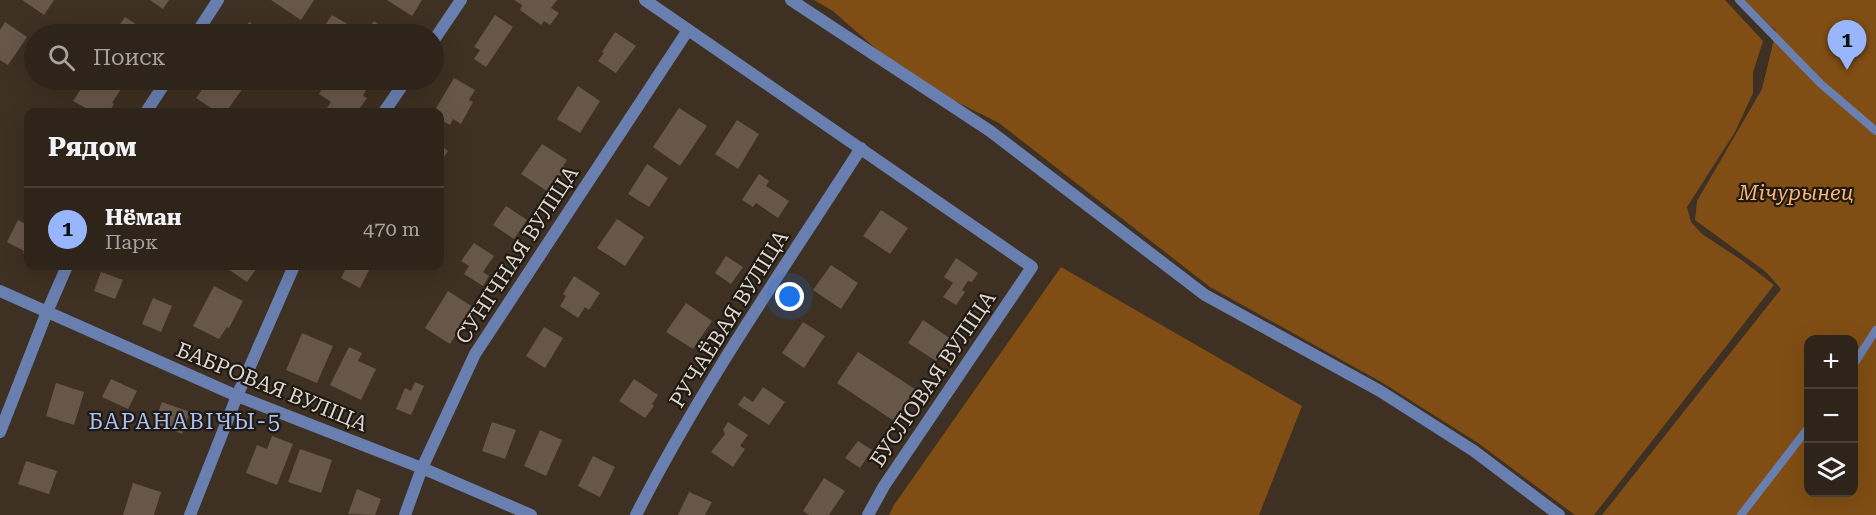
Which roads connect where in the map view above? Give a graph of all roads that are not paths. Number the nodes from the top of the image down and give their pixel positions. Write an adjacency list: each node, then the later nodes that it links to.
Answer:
1 (218, 0): 6 (street)
2 (461, 0): 7 (street)
3 (645, 0): 8 (street)
4 (791, 0): 30 (street)
5 (1738, 0): 13 (lane)
6 (202, 24)
7 (444, 25)
8 (688, 30): 14 (street); 24 (street, СУНІЧНАЯ ВУЛІЦА)
9 (160, 90): 11 (street)
10 (399, 90): 12 (street)
11 (149, 108)
12 (387, 108)
13 (1876, 131)
14 (861, 148): 28 (street, РУЧАЁВАЯ ВУЛІЦА); 29 (street, БУСЛОВАЯ ВУЛІЦА)
15 (65, 270): 18 (street)
16 (292, 270): 21 (street)
17 (0, 291): 18 (street, БАБРОВАЯ ВУЛІЦА)
18 (47, 312): 21 (street, БАБРОВАЯ ВУЛІЦА); 22 (street)
19 (1876, 330): 20 (lane)
20 (1858, 358)
21 (237, 396): 24 (street, БАБРОВАЯ ВУЛІЦА); 25 (street)
22 (0, 432)
23 (1804, 434): 31 (lane)
24 (422, 468): 26 (street, СУНІЧНАЯ ВУЛІЦА); 27 (street, БАБРОВАЯ ВУЛІЦА)
25 (190, 515)
26 (405, 515)
27 (531, 515)
28 (636, 515)
29 (868, 515)
30 (1559, 515)
31 (1742, 515)

